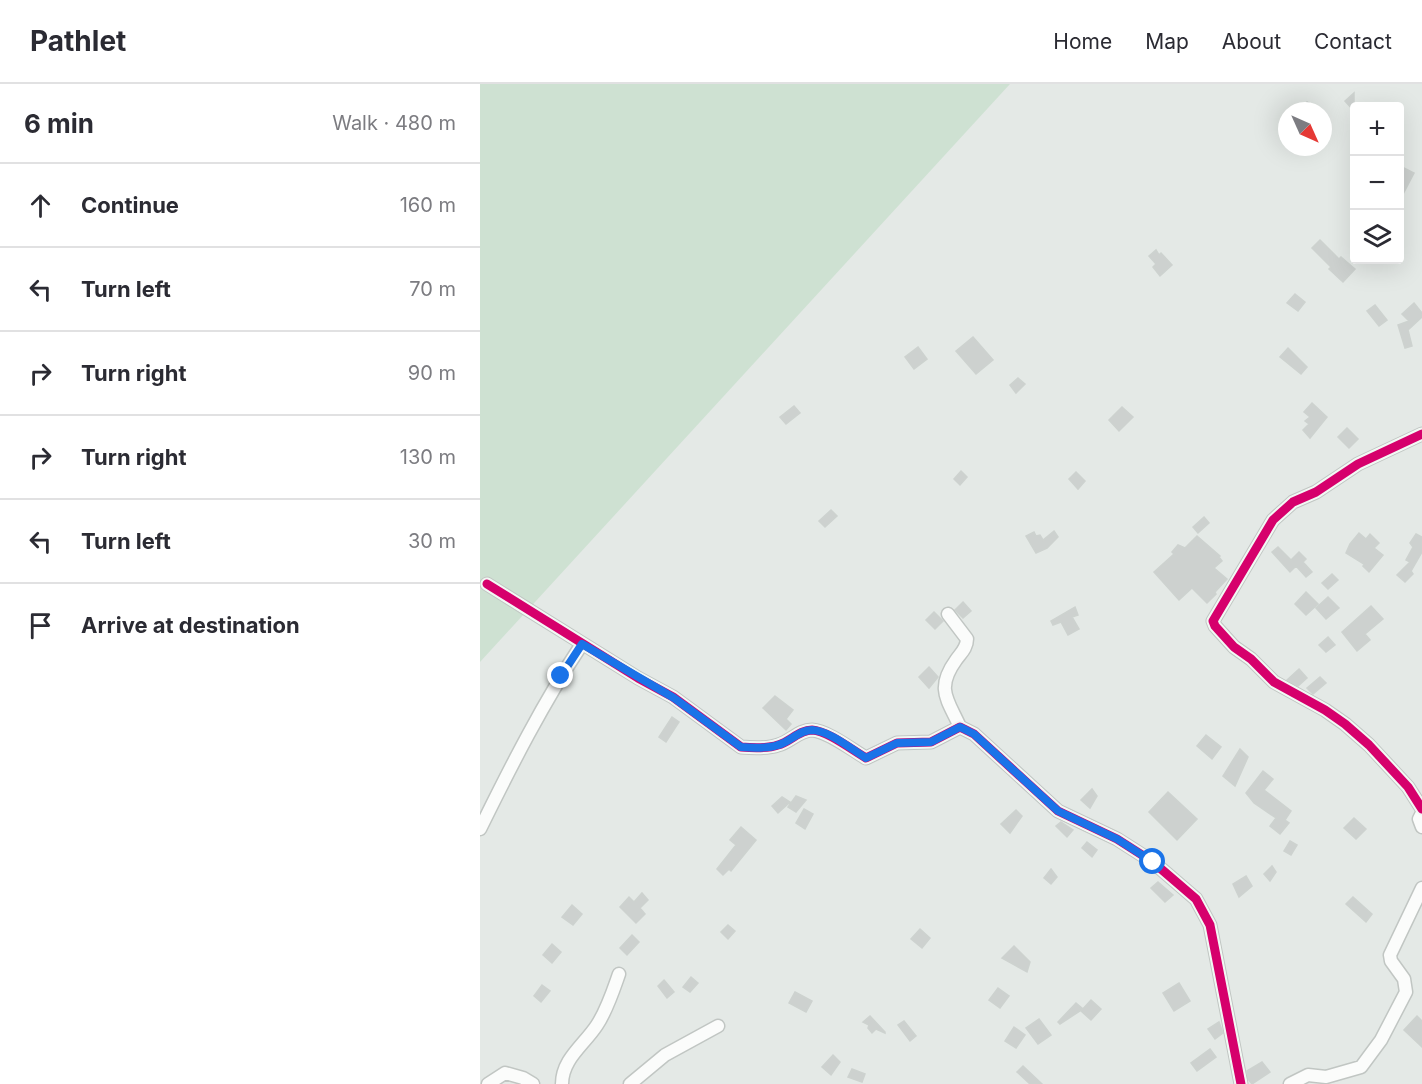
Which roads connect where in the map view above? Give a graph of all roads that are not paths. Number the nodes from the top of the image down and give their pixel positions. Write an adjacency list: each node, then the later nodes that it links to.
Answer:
1 (1422, 434): 6 (street)
2 (487, 584): 4 (street)
3 (948, 614): 5 (street)
4 (582, 644): 5 (street); 8 (street)
5 (960, 727): 16 (street)
6 (1422, 811): 7 (street)
7 (1422, 828)
8 (480, 830)
9 (1422, 888): 17 (street)
10 (619, 974): 14 (street)
11 (718, 1026): 15 (street)
12 (488, 1084): 13 (street)
13 (533, 1084)
14 (562, 1084)
15 (630, 1084)
16 (1241, 1084)
17 (1290, 1084)

